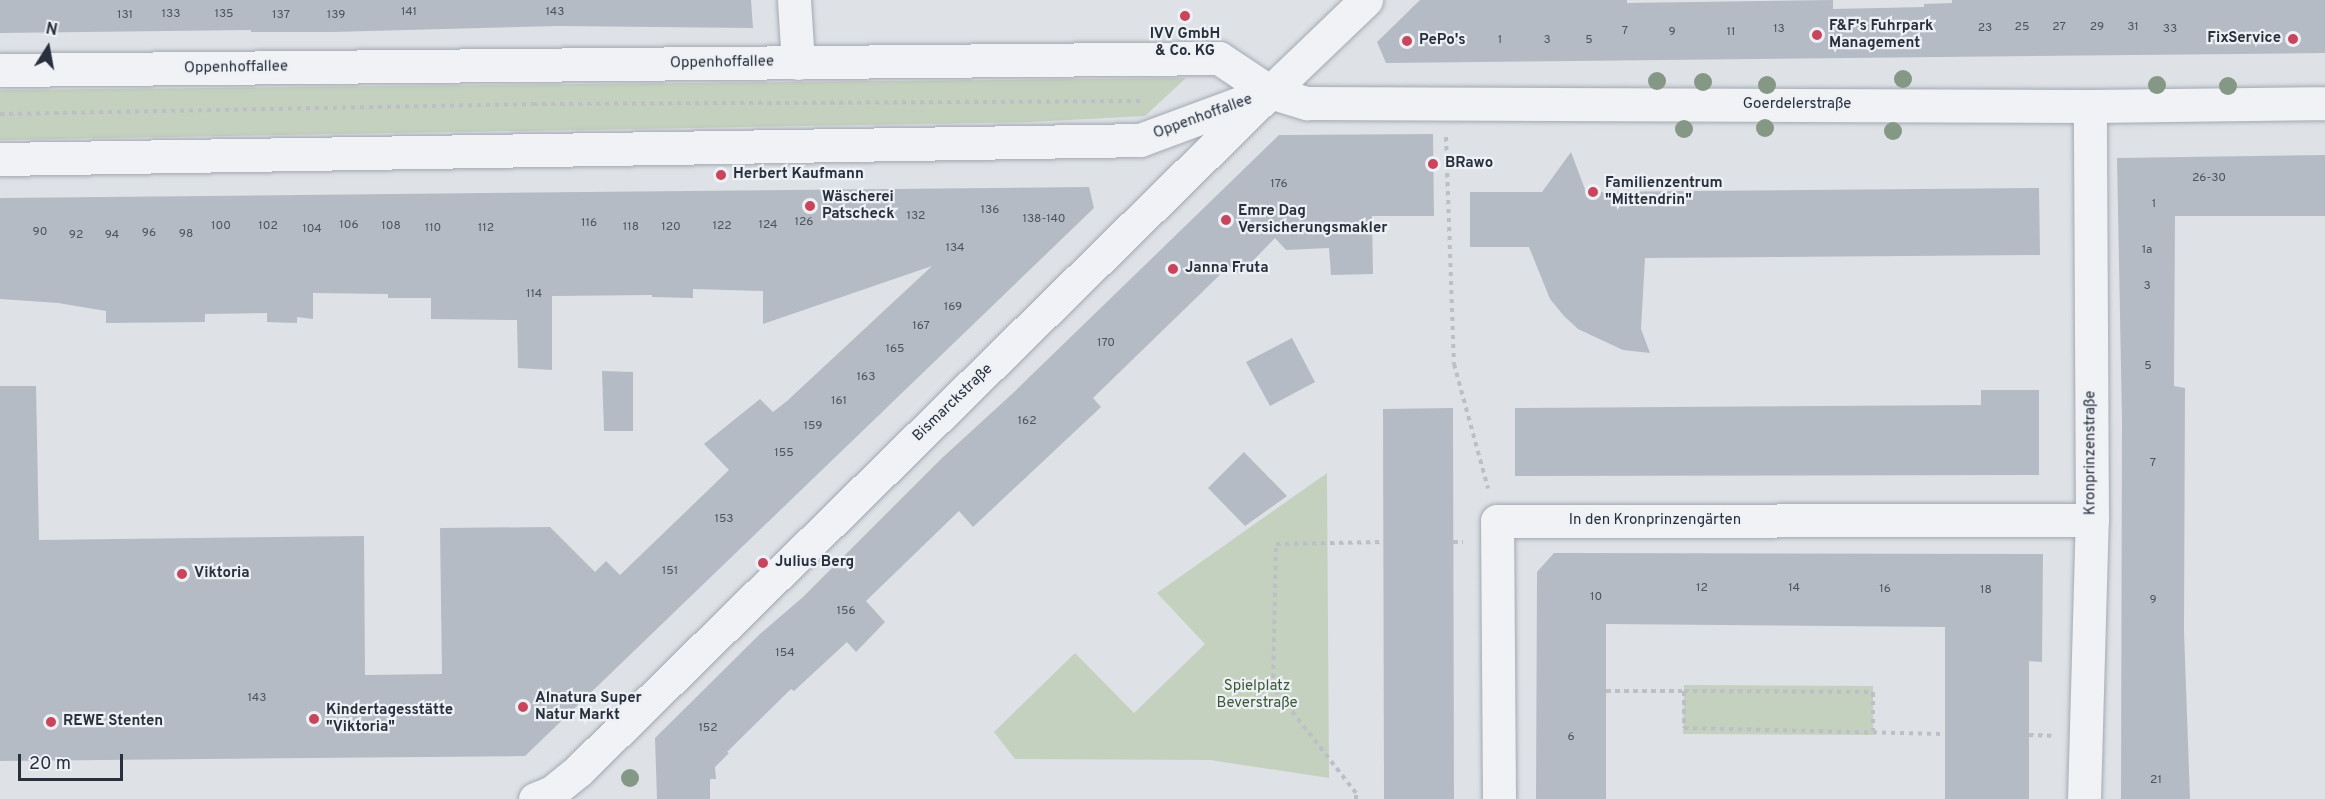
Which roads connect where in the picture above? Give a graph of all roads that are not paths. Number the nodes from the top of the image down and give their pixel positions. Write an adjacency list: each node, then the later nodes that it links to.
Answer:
1 (794, 0): 3 (street)
2 (1366, 0): 5 (street, Bismarckstraße)
3 (798, 63): 4 (street, Oppenhoffallee); 5 (street, Oppenhoffallee)
4 (0, 70)
5 (1270, 92): 7 (street, Goerdelerstraße); 8 (street, Oppenhoffallee); 10 (street, Bismarckstraße)
6 (2325, 103): 7 (street, Goerdelerstraße)
7 (2090, 106): 9 (street, Kronprinzenstraße)
8 (0, 159)
9 (2092, 520): 11 (street, In den Kronprinzengärten); 12 (street, Kronprinzenstraße)
10 (548, 797)
11 (1499, 799)
12 (2084, 799)

